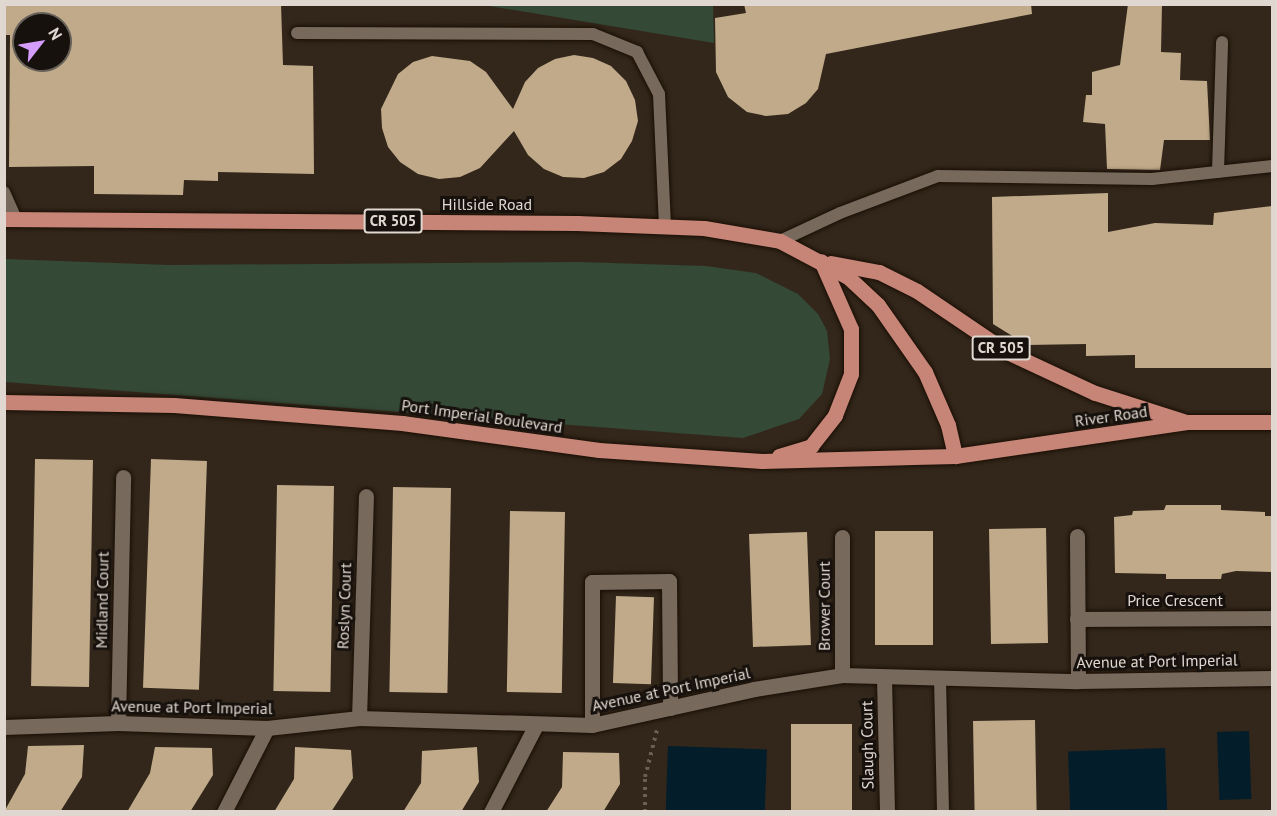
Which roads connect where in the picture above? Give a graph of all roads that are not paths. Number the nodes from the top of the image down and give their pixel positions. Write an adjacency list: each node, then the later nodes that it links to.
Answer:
1 (297, 33): 7 (lane)
2 (1222, 42): 4 (lane)
3 (1272, 166): 4 (lane)
4 (1218, 172): 8 (lane)
5 (4, 192): 6 (lane)
6 (10, 219): 7 (main road, Hillside Road / CR 505)
7 (665, 227): 8 (main road, Hillside Road / CR 505)
8 (780, 241): 9 (main road, Hillside Road / CR 505)
9 (821, 261): 11 (main road, CR 505); 13 (main road, CR 505); 14 (main road)
10 (4, 402): 14 (main road, Port Imperial Boulevard)
11 (1189, 422): 12 (main road, River Road / CR 505); 13 (main road, River Road / CR 505)
12 (1272, 422)
13 (955, 456): 14 (main road, Port Imperial Boulevard)
14 (762, 461)
15 (123, 477): 28 (street, Midland Court)
16 (366, 496): 27 (street, Roslyn Court)
17 (1077, 536): 19 (street)
18 (842, 537): 21 (street, Brower Court)
19 (1077, 618): 20 (street, Price Crescent); 25 (street)
20 (1272, 618)
21 (843, 675): 22 (street, Avenue at Port Imperial); 26 (street, Avenue at Port Imperial)
22 (884, 678): 24 (street, Avenue at Port Imperial); 35 (street, Slaugh Court)
23 (1272, 678): 25 (street, Avenue at Port Imperial)
24 (940, 679): 25 (street, Avenue at Port Imperial); 36 (lane)
25 (1077, 681)
26 (670, 708): 30 (street, Avenue at Port Imperial); 30 (street)
27 (359, 718): 29 (street, Avenue at Port Imperial); 32 (street, Avenue at Port Imperial)
28 (118, 723): 31 (street, Avenue at Port Imperial); 32 (street, Avenue at Port Imperial)
29 (536, 725): 30 (street, Avenue at Port Imperial); 34 (street)
30 (592, 725)
31 (4, 727)
32 (267, 728): 33 (street)
33 (224, 812)
34 (491, 812)
35 (887, 812)
36 (944, 812)

